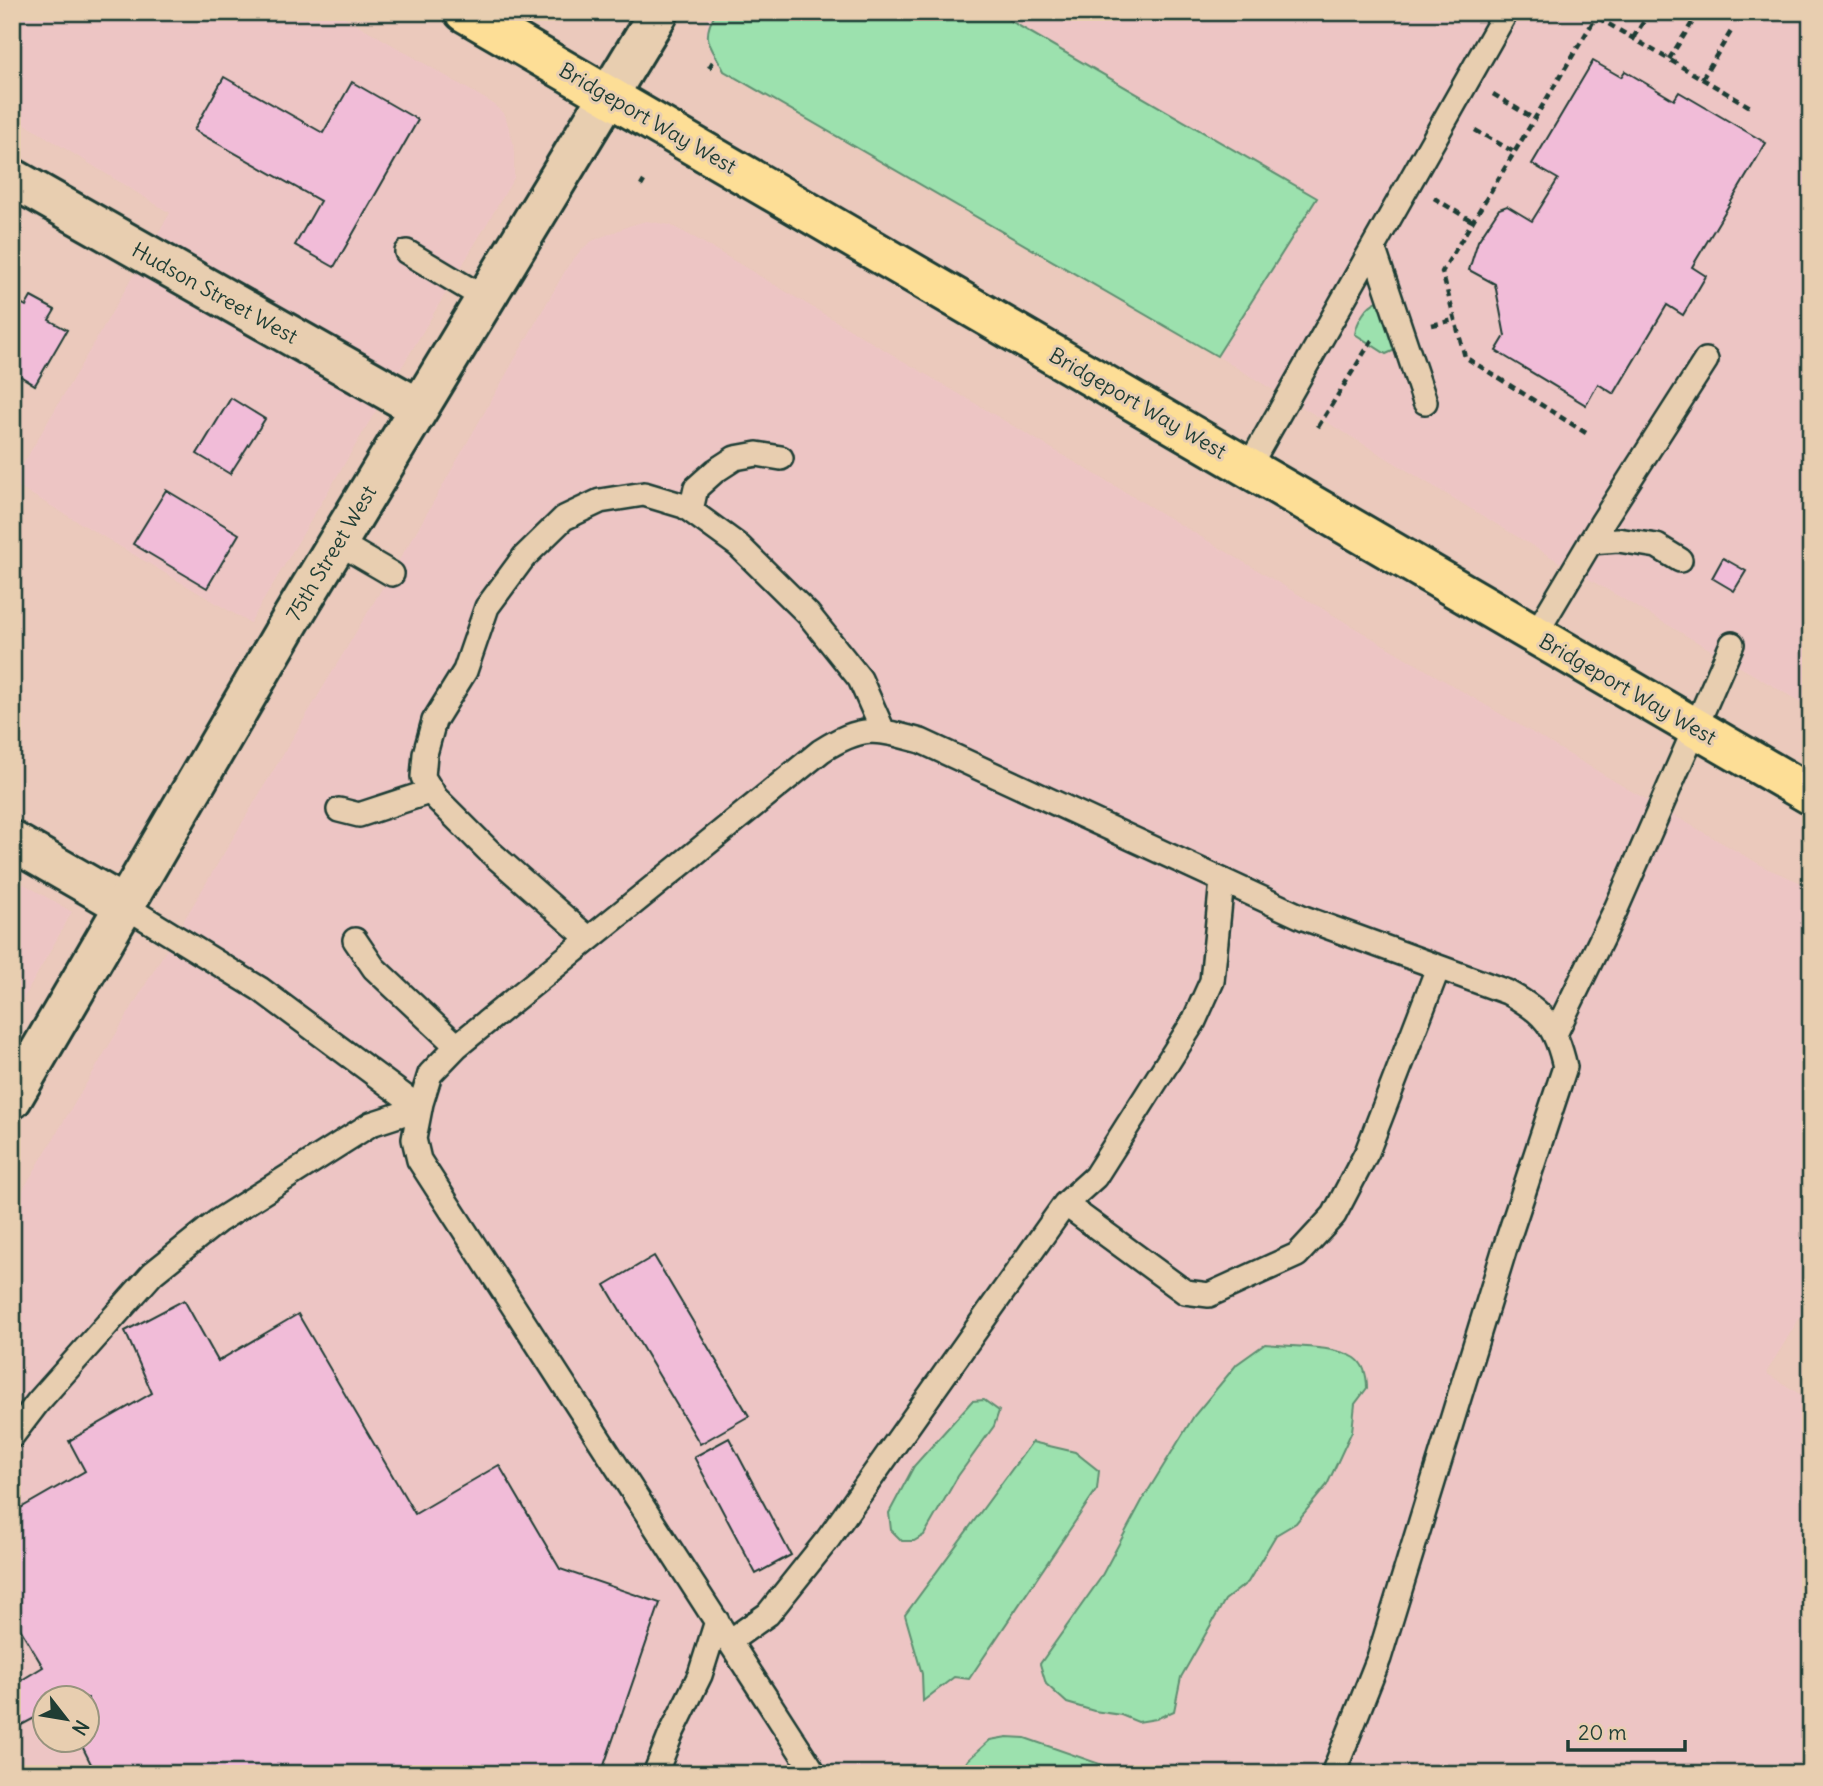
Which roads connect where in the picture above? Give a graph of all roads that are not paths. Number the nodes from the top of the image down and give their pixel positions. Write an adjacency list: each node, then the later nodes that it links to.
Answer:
1 (464, 12): 4 (main road, Bridgeport Way West)
2 (659, 12): 4 (street, 75th Street West)
3 (1506, 12): 6 (lane)
4 (610, 95): 8 (street, 75th Street West); 13 (main road, Bridgeport Way West)
5 (12, 178): 11 (street, Hudson Street West)
6 (1373, 247): 10 (lane); 13 (lane)
7 (407, 252): 8 (lane)
8 (484, 298): 11 (street, 75th Street West)
9 (1706, 359): 16 (lane)
10 (1425, 402)
11 (417, 407): 15 (street, 75th Street West)
12 (781, 458): 14 (lane)
13 (1248, 468): 19 (main road, Bridgeport Way West)
14 (691, 510): 22 (lane); 23 (lane)
15 (337, 542): 18 (lane); 28 (street, 75th Street West)
16 (1590, 542): 17 (lane); 19 (lane)
17 (1680, 560)
18 (392, 574)
19 (1535, 635): 21 (main road, Bridgeport Way West)
20 (1732, 644): 21 (lane)
21 (1695, 728): 24 (main road, Bridgeport Way West); 32 (lane)
22 (883, 731): 27 (lane); 29 (lane)
23 (432, 791): 25 (lane); 29 (lane)
24 (1811, 795)
25 (339, 810)
26 (12, 841): 28 (street)
27 (1222, 881): 31 (lane); 36 (lane)
28 (125, 906): 34 (street, 75th Street West); 35 (lane)
29 (589, 939): 33 (lane)
30 (355, 940): 33 (lane)
31 (1438, 968): 32 (lane); 36 (lane)
32 (1555, 1034): 42 (lane)
33 (457, 1046): 35 (lane)
34 (12, 1099)
35 (420, 1108): 37 (lane); 38 (lane)
36 (1065, 1204): 39 (lane)
37 (12, 1436)
38 (717, 1621): 39 (lane); 40 (lane)
39 (730, 1641): 41 (lane)
40 (655, 1774)
41 (815, 1774)
42 (1333, 1774)

